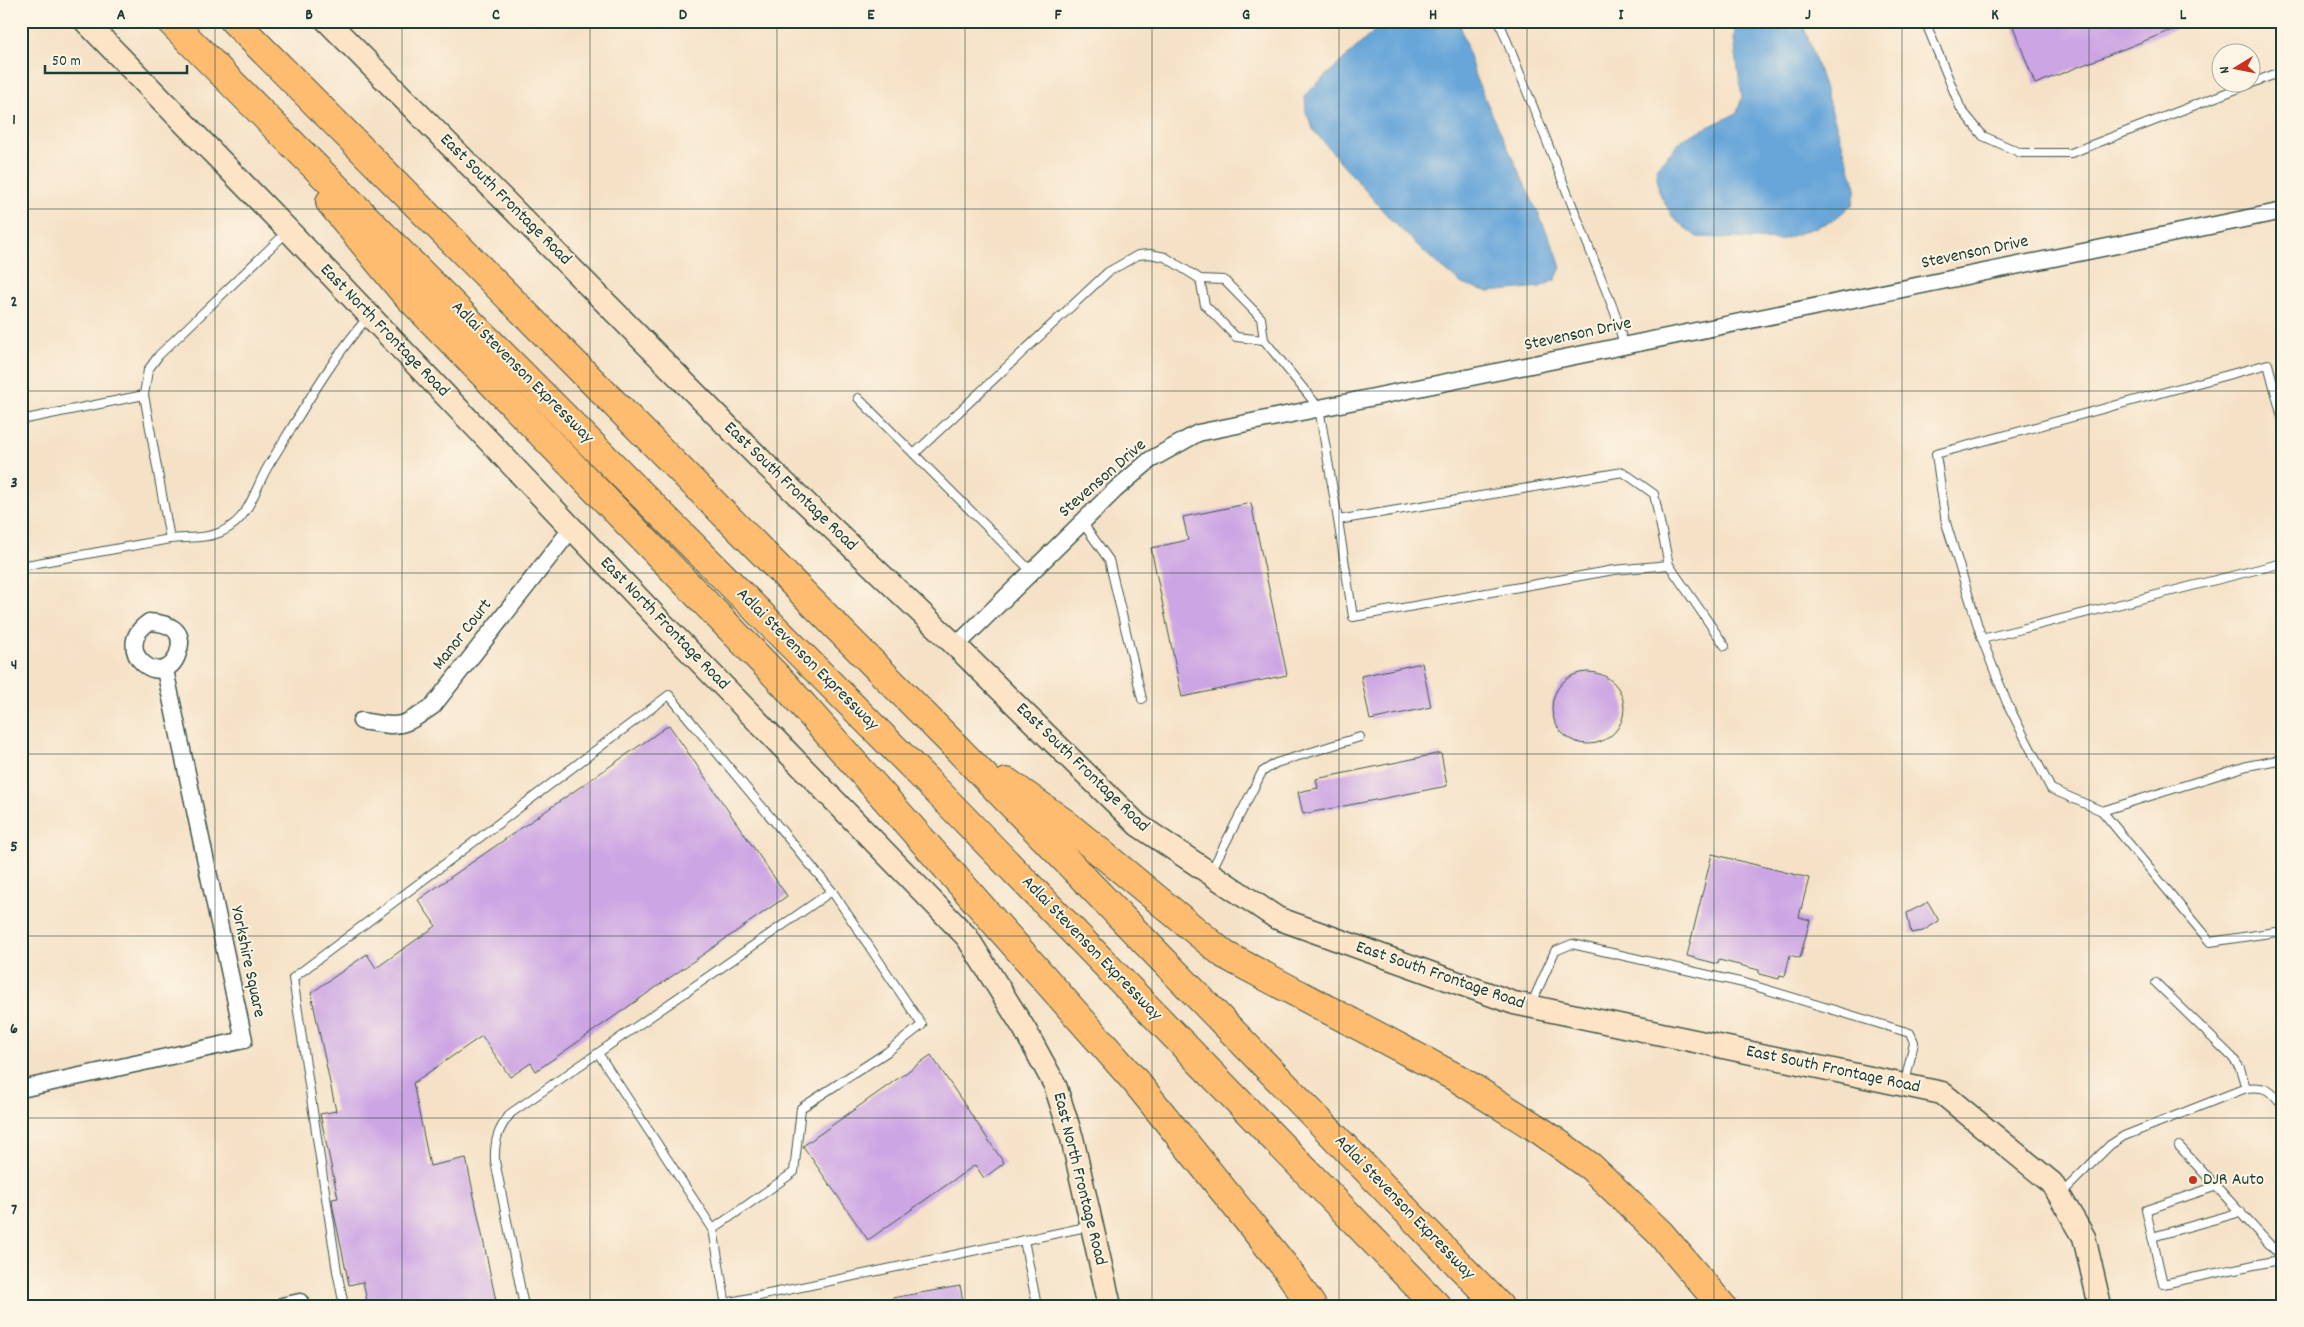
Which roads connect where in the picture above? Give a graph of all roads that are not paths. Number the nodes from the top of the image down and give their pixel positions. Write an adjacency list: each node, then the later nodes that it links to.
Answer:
1 (85, 21): 10 (street, East North Frontage Road)
2 (170, 21): 8 (highway, Adlai Stevenson Expressway)
3 (234, 21): 36 (highway, Adlai Stevenson Expressway)
4 (327, 21): 30 (street, East South Frontage Road)
5 (1499, 21): 14 (lane)
6 (1924, 21): 7 (lane)
7 (2283, 71)
8 (228, 77): 65 (highway); 66 (highway, Adlai Stevenson Expressway)
9 (2283, 211): 14 (street, Stevenson Drive)
10 (289, 231): 12 (street, East North Frontage Road); 15 (lane)
11 (1200, 278): 13 (lane); 13 (lane); 20 (lane)
12 (369, 315): 23 (street, East North Frontage Road); 24 (lane)
13 (1264, 340): 17 (lane)
14 (1624, 346): 17 (street, Stevenson Drive)
15 (144, 395): 18 (lane); 24 (lane)
16 (858, 398): 20 (lane)
17 (1319, 408): 21 (lane); 22 (street, Stevenson Drive)
18 (21, 420)
19 (2283, 421): 29 (lane)
20 (914, 454): 28 (lane)
21 (1338, 520): 26 (lane); 26 (lane)
22 (1082, 522): 28 (street, Stevenson Drive); 33 (lane)
23 (572, 528): 34 (street, Manor Court); 53 (street, East North Frontage Road)
24 (170, 539): 27 (lane)
25 (2283, 564): 29 (lane)
26 (1669, 565): 31 (lane)
27 (21, 566)
28 (1032, 572): 30 (street, Stevenson Drive)
29 (1982, 640): 38 (lane)
30 (956, 646): 39 (street, East South Frontage Road)
31 (1725, 646)
32 (165, 670): 47 (street, Yorkshire Square)
33 (1142, 699)
34 (361, 721)
35 (1360, 737): 39 (lane)
36 (954, 746): 67 (highway, Adlai Stevenson Expressway); 68 (highway)
37 (2283, 759): 38 (lane)
38 (2102, 812): 41 (lane)
39 (1210, 873): 43 (street, East South Frontage Road)
40 (832, 891): 44 (lane); 54 (lane); 61 (lane)
41 (2283, 931)
42 (2156, 983): 46 (lane)
43 (1530, 1007): 45 (street, East South Frontage Road); 45 (lane)
44 (598, 1053): 54 (lane); 62 (lane)
45 (1904, 1085): 51 (street, East South Frontage Road)
46 (2246, 1088): 48 (lane); 51 (lane)
47 (21, 1089)
48 (2283, 1105)
49 (2180, 1146): 50 (lane)
50 (2217, 1186): 52 (lane); 55 (lane)
51 (2060, 1195): 69 (street, East South Frontage Road)
52 (2241, 1212): 55 (lane); 57 (lane)
53 (1093, 1226): 56 (lane); 64 (street, East North Frontage Road)
54 (713, 1228): 59 (lane)
55 (2152, 1236): 57 (lane)
56 (1024, 1240): 59 (lane); 63 (lane)
57 (2283, 1259)
58 (300, 1302): 60 (street)
59 (726, 1304)
60 (282, 1306)
61 (344, 1306)
62 (524, 1306)
63 (1037, 1306)
64 (1110, 1306)
65 (1312, 1306)
66 (1437, 1306)
67 (1499, 1306)
68 (1722, 1306)
69 (2100, 1306)

